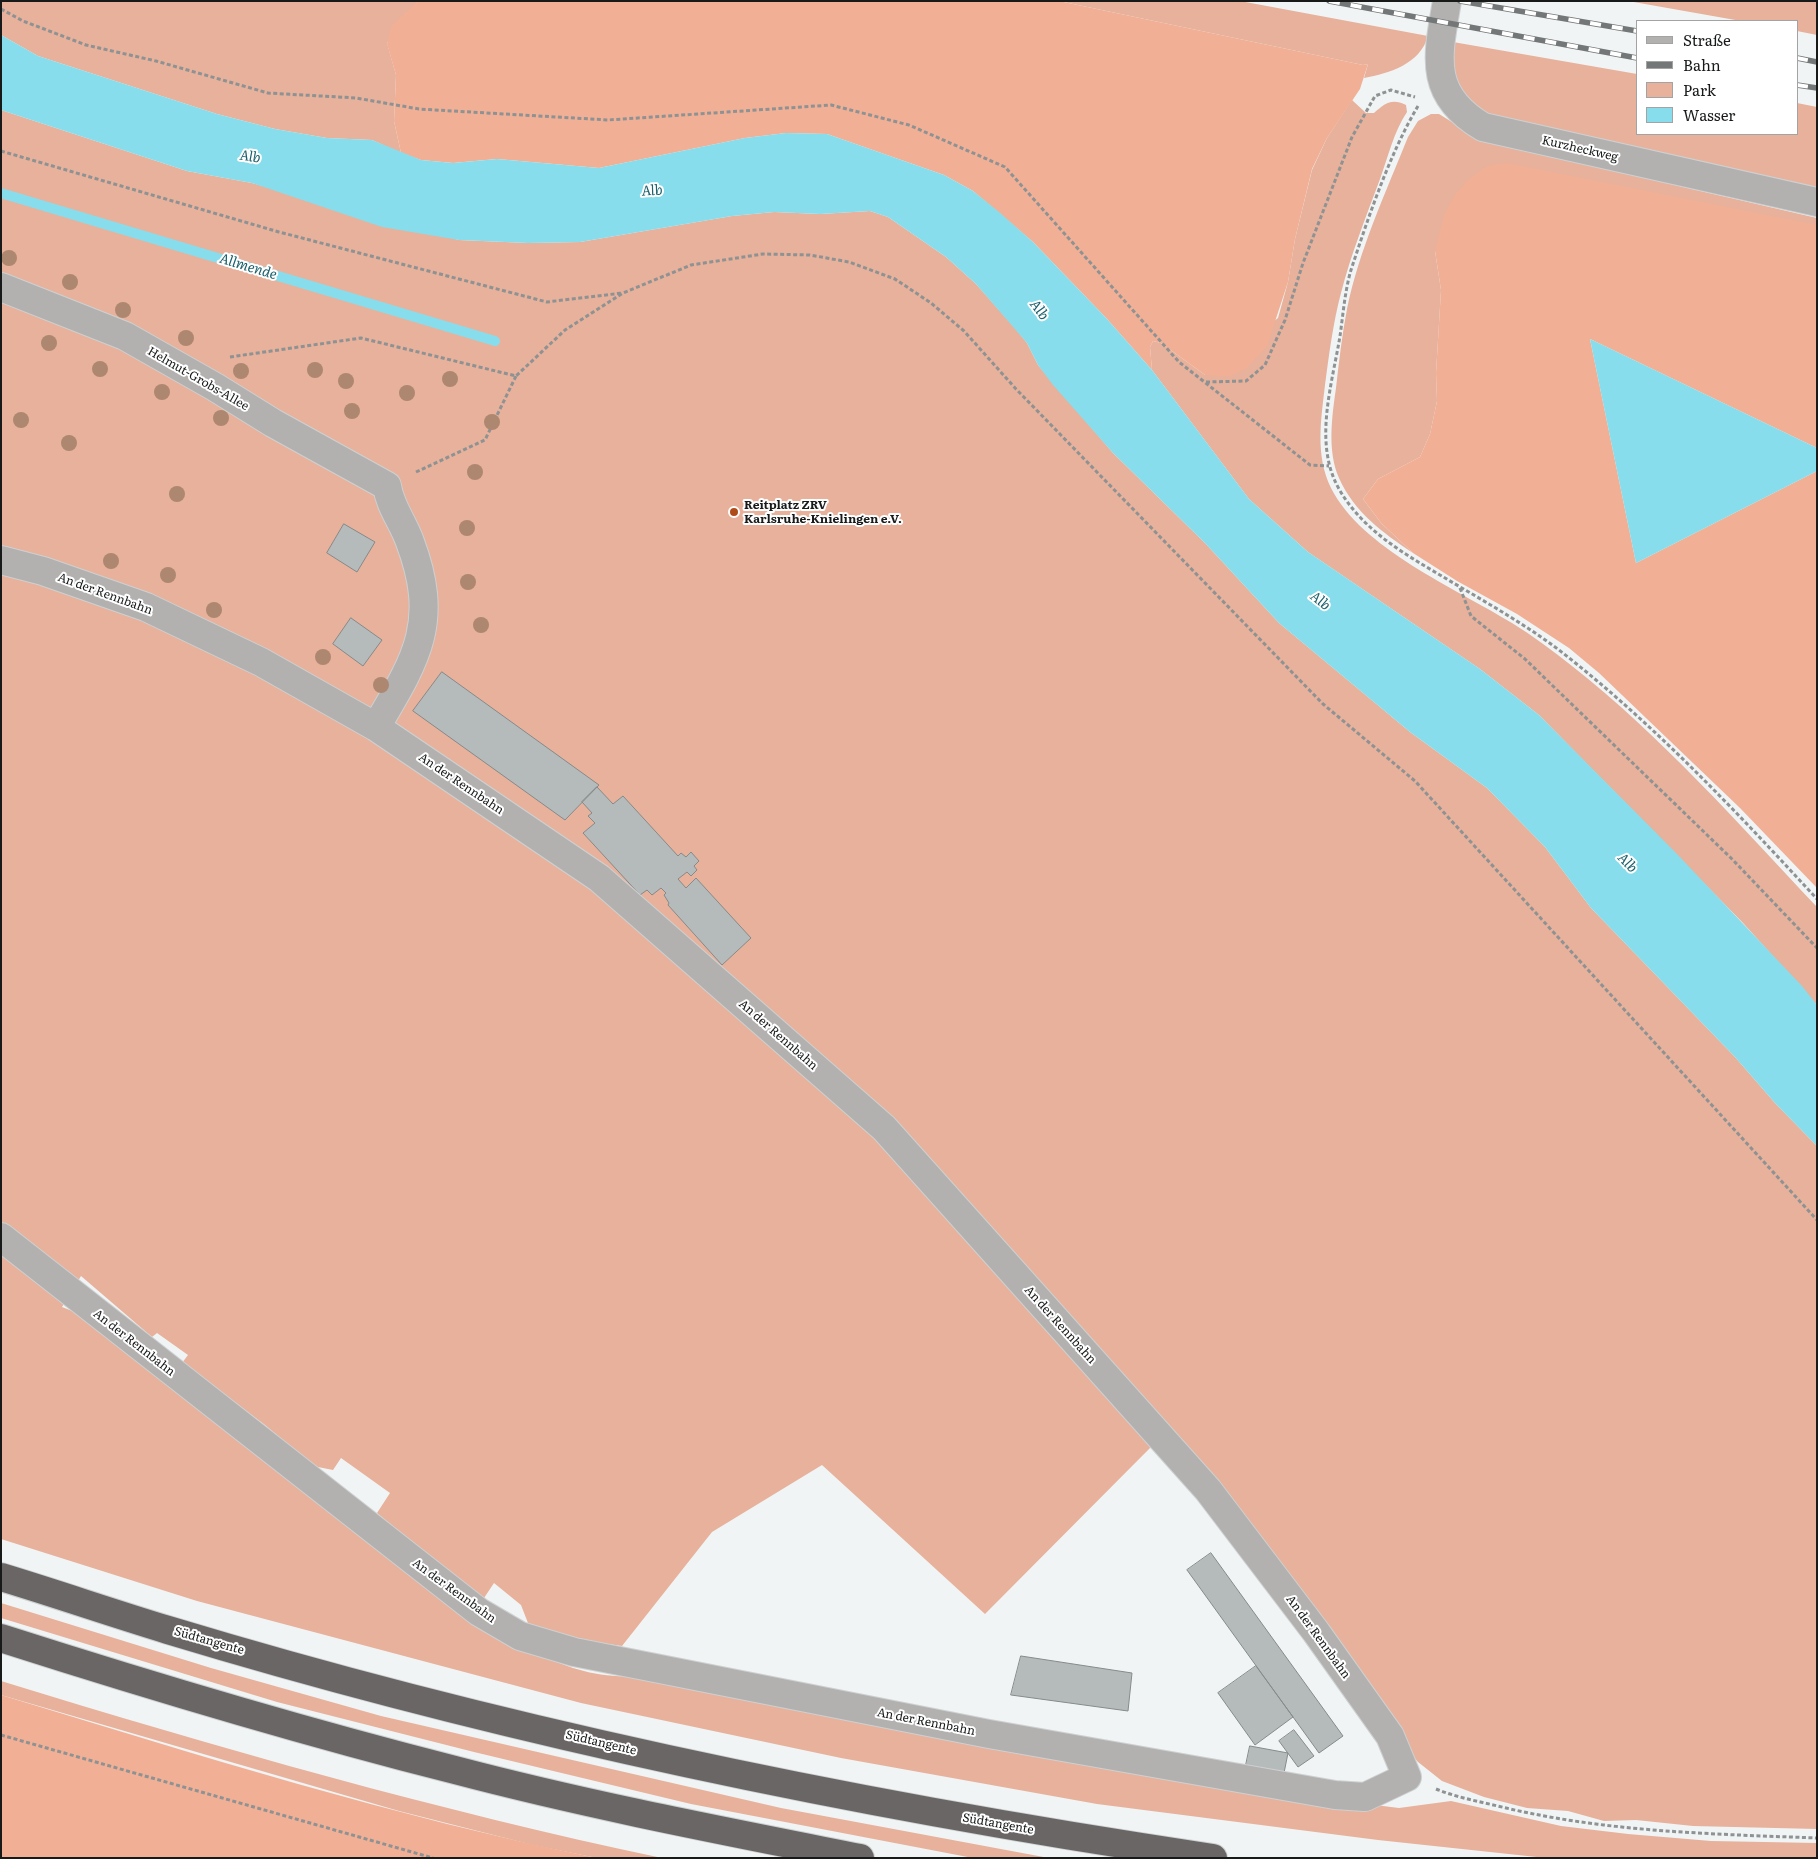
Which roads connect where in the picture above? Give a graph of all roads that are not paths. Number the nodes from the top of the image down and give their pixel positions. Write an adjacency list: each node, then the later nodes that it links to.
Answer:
1 (1447, 1): 2 (street, Kurzheckweg)
2 (1817, 202)
3 (1, 287): 5 (street, Helmut-Grobs-Allee)
4 (1, 560): 5 (street, An der Rennbahn)
5 (376, 726): 6 (street, An der Rennbahn)
6 (1, 1237)
7 (1, 1577): 10 (highway, Südtangente)
8 (1, 1638): 9 (highway)
9 (860, 1858)
10 (1213, 1858)

